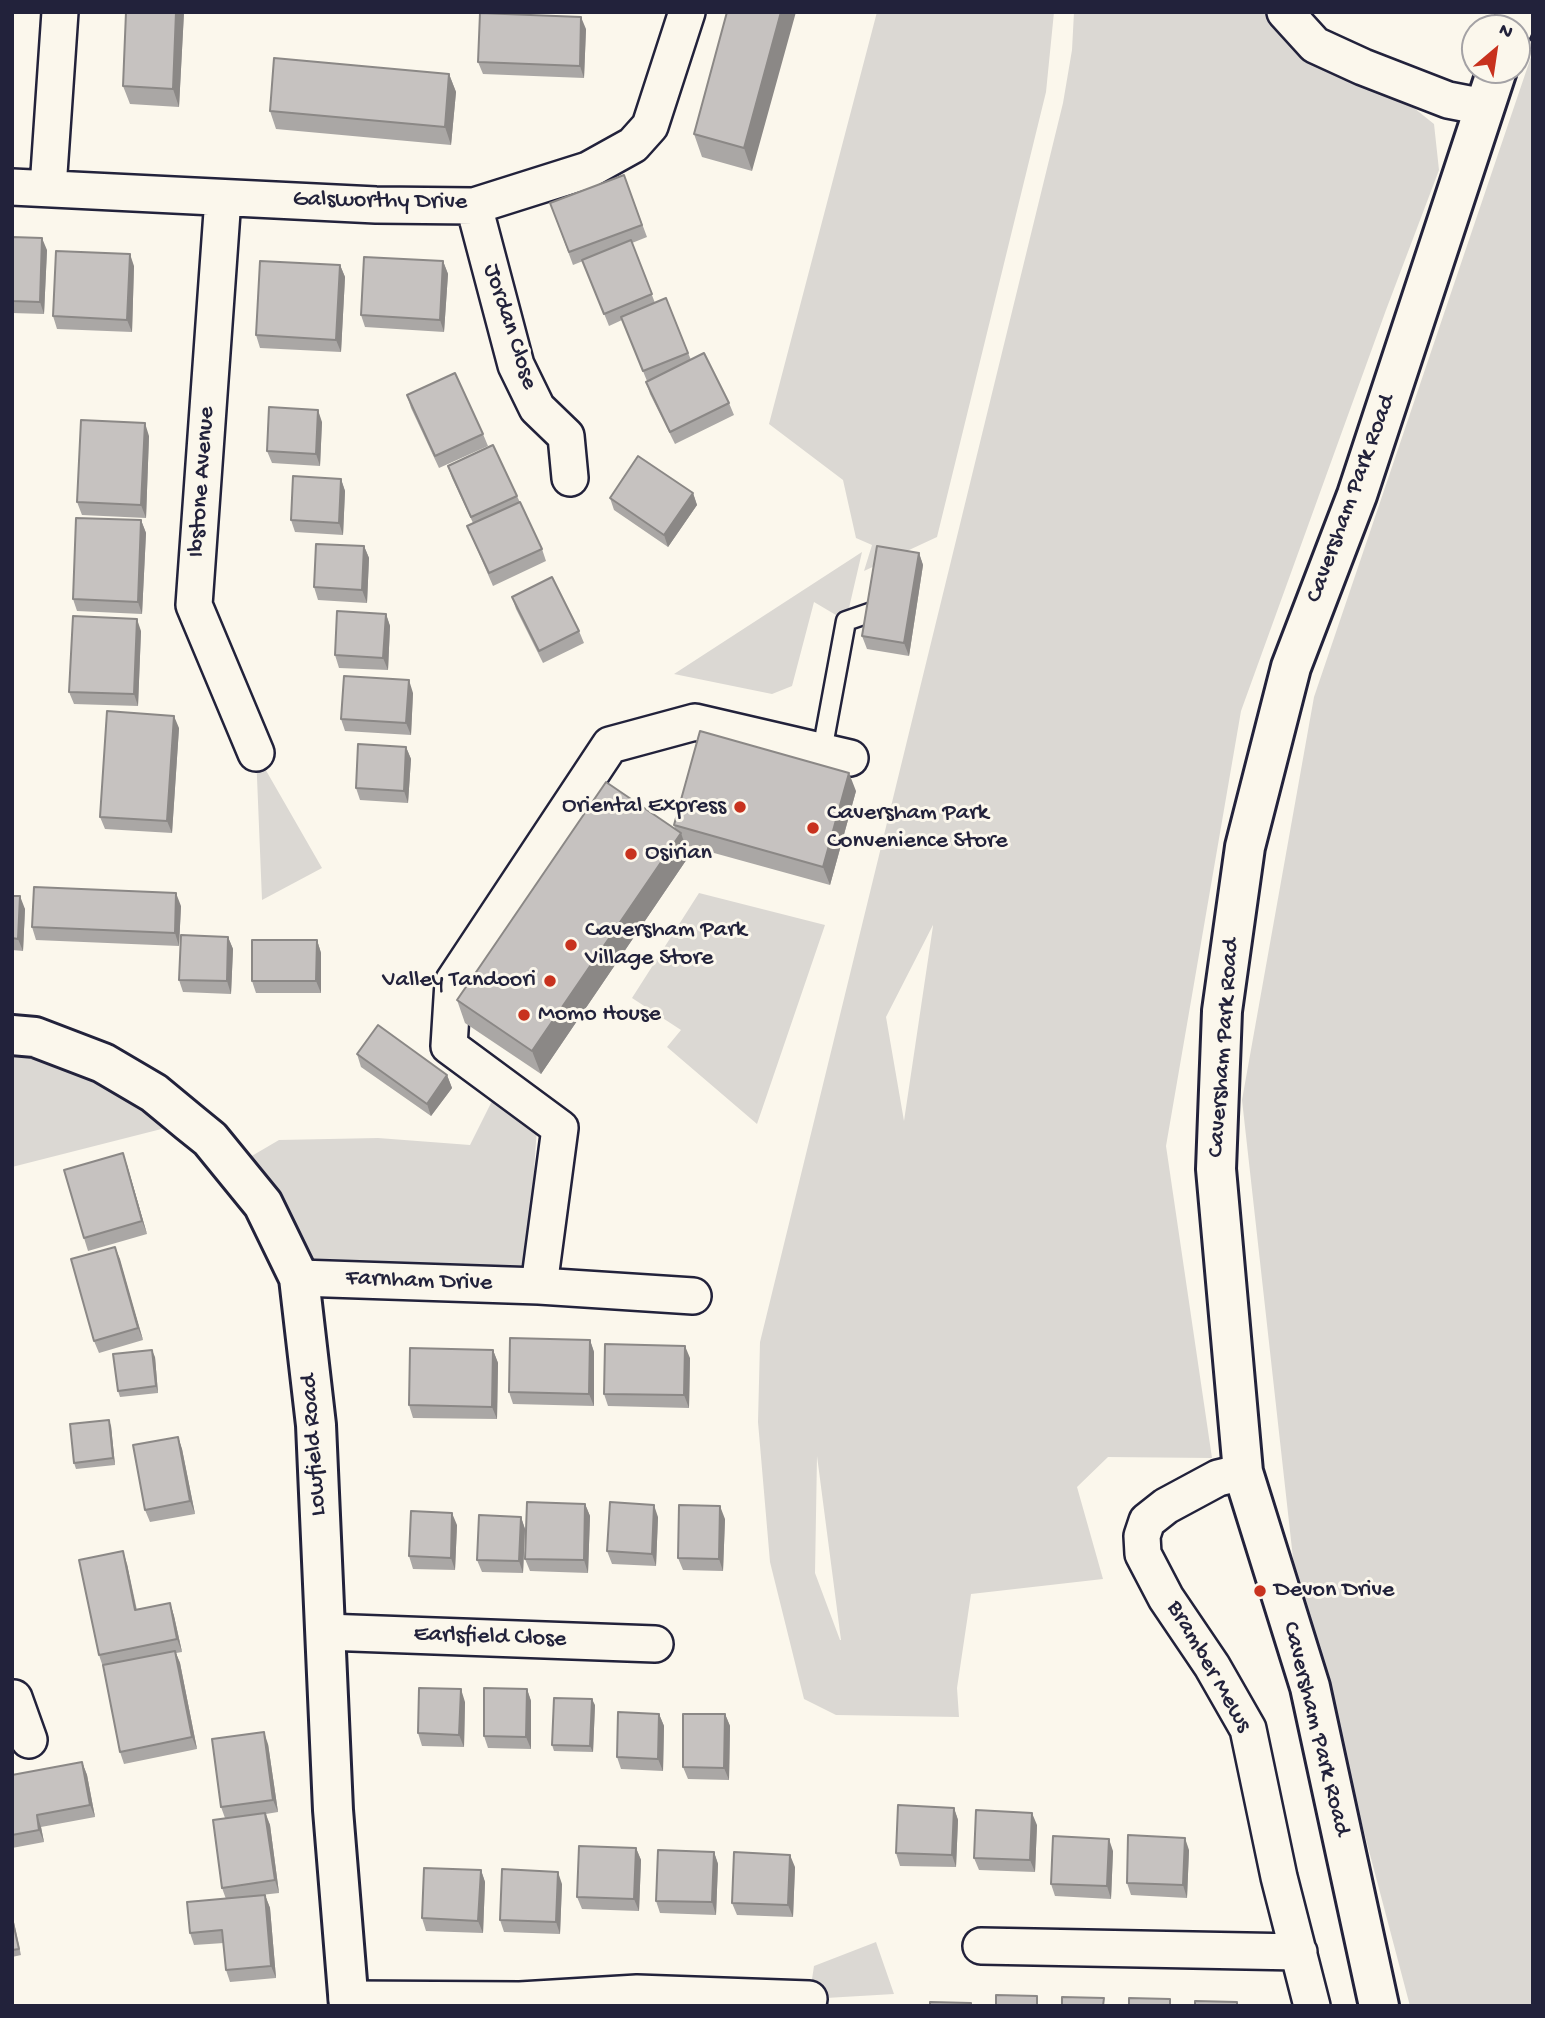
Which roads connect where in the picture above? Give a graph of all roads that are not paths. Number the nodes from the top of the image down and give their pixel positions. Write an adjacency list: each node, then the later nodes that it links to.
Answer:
1 (60, 12): 7 (street)
2 (687, 12): 9 (street, Galsworthy Drive)
3 (1285, 12): 5 (street)
4 (1492, 84): 5 (street, Caversham Park Road)
5 (1484, 107): 18 (street, Caversham Park Road)
6 (12, 187): 7 (street, Galsworthy Drive)
7 (48, 188): 8 (street, Galsworthy Drive)
8 (223, 198): 9 (street, Galsworthy Drive); 12 (street, Ibstone Avenue)
9 (474, 206): 10 (street, Jordan Close)
10 (570, 478)
11 (872, 612): 13 (lane)
12 (256, 753)
13 (836, 755): 16 (street)
14 (12, 1035): 15 (street, Lowfield Road)
15 (299, 1278): 16 (street, Farnham Drive); 19 (street, Lowfield Road)
16 (539, 1286): 17 (street, Farnham Drive)
17 (693, 1296)
18 (1243, 1472): 24 (street, Bramber Mews); 28 (street, Caversham Park Road)
19 (326, 1632): 20 (street, Earlsfield Close); 26 (street, Lowfield Road)
20 (655, 1644)
21 (13, 1691): 22 (street)
22 (29, 1740)
23 (981, 1946): 24 (street)
24 (1298, 1952): 27 (street, Bramber Mews)
25 (809, 1999): 26 (street)
26 (348, 2002)
27 (1312, 2006)
28 (1379, 2006)

